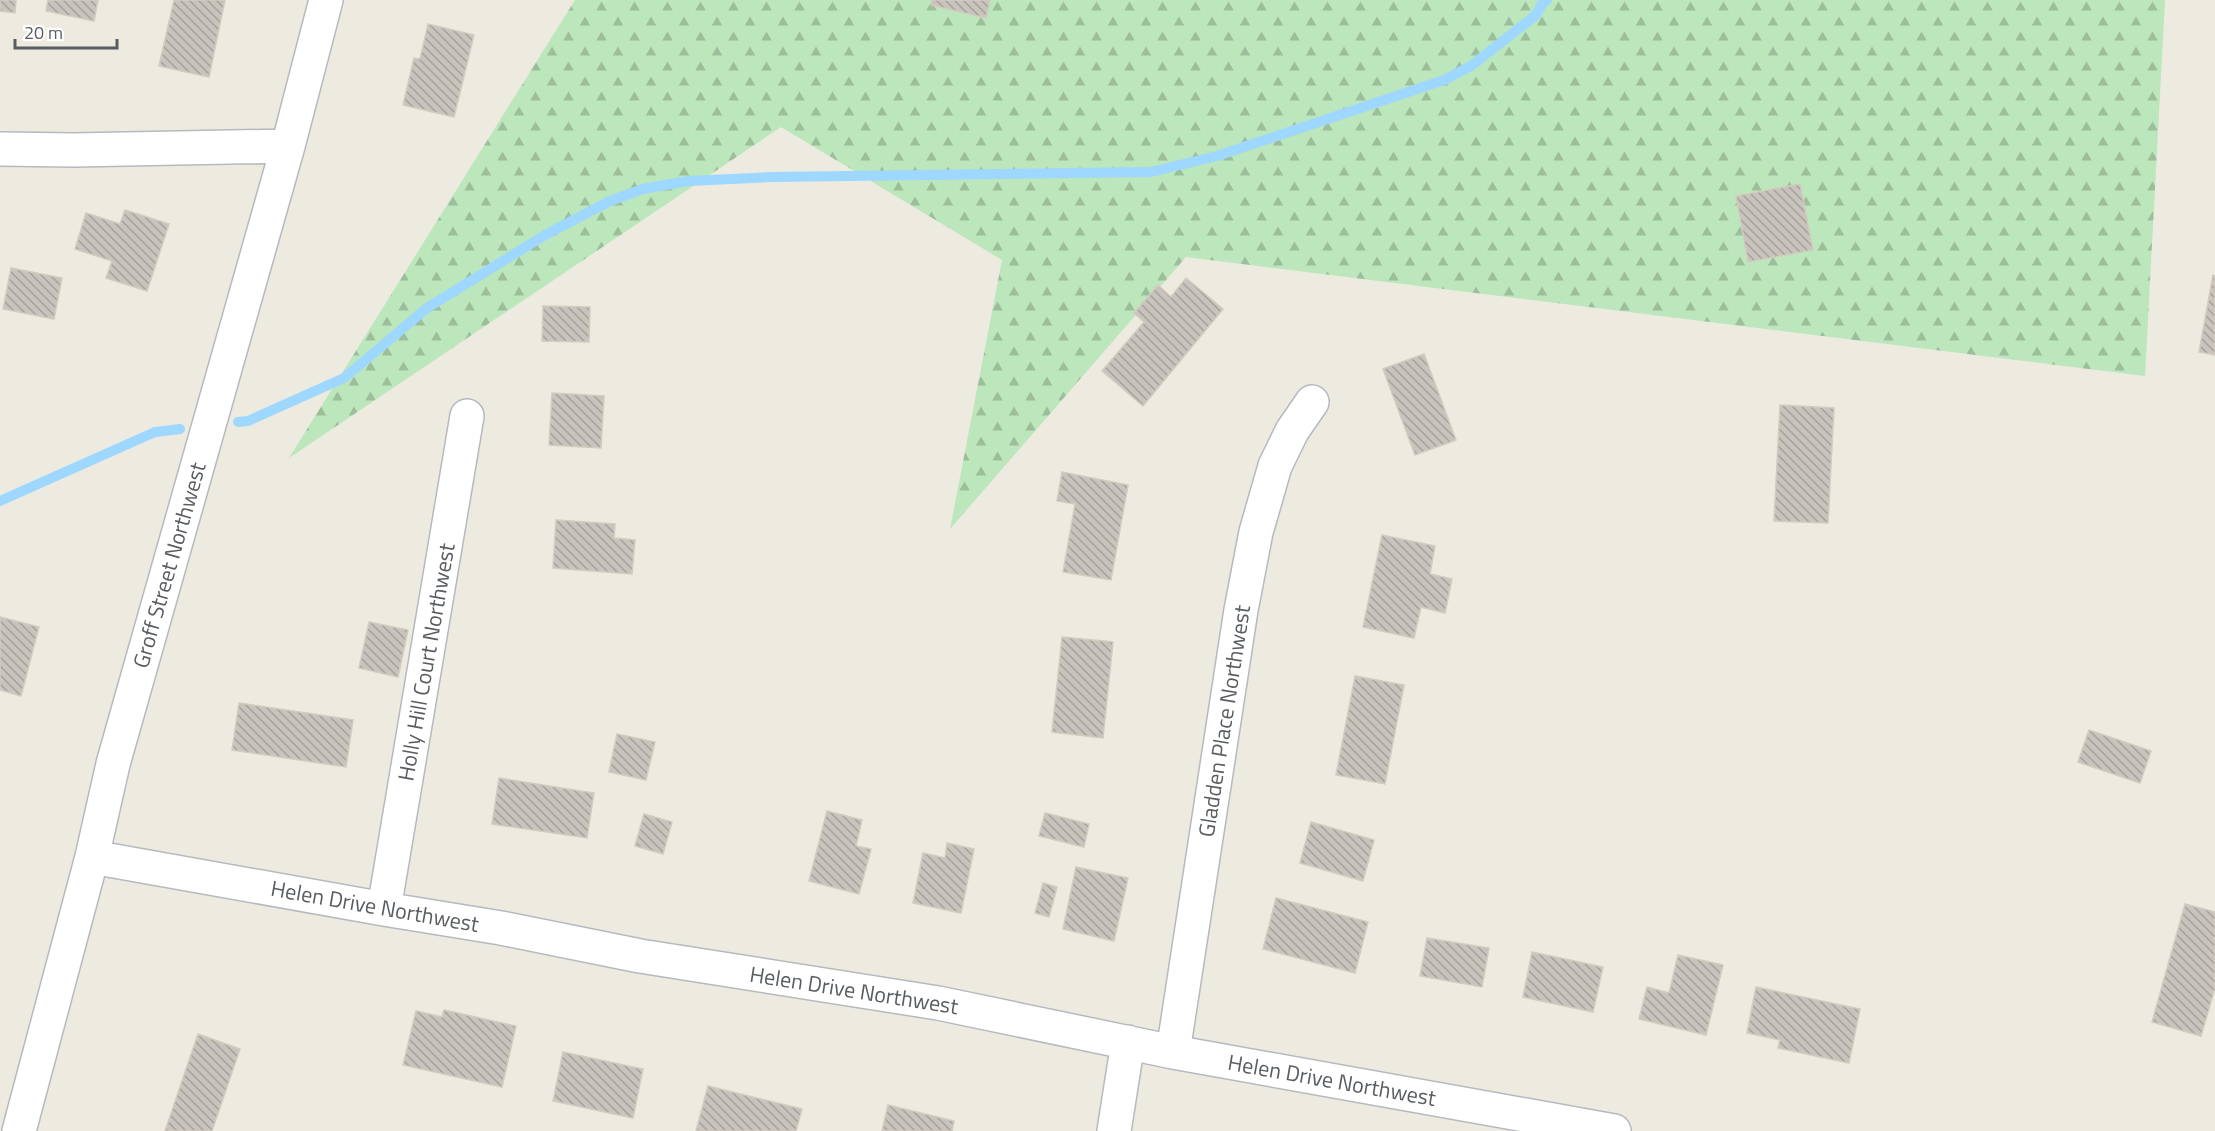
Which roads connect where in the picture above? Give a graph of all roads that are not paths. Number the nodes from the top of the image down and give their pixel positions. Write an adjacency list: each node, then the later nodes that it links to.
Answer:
1 (326, 0): 2 (street, Groff Street Northwest)
2 (288, 146): 3 (street); 6 (street, Groff Street Northwest)
3 (0, 149)
4 (1312, 402): 9 (street, Gladden Place Northwest)
5 (467, 416): 7 (street, Holly Hill Court Northwest)
6 (92, 857): 7 (street, Helen Drive Northwest); 10 (street, Groff Street Northwest)
7 (384, 909): 8 (street, Helen Drive Northwest)
8 (1128, 1042): 9 (street, Helen Drive Northwest); 11 (street)
9 (1173, 1052): 12 (street, Helen Drive Northwest)
10 (19, 1131)
11 (1114, 1131)
12 (1614, 1131)

